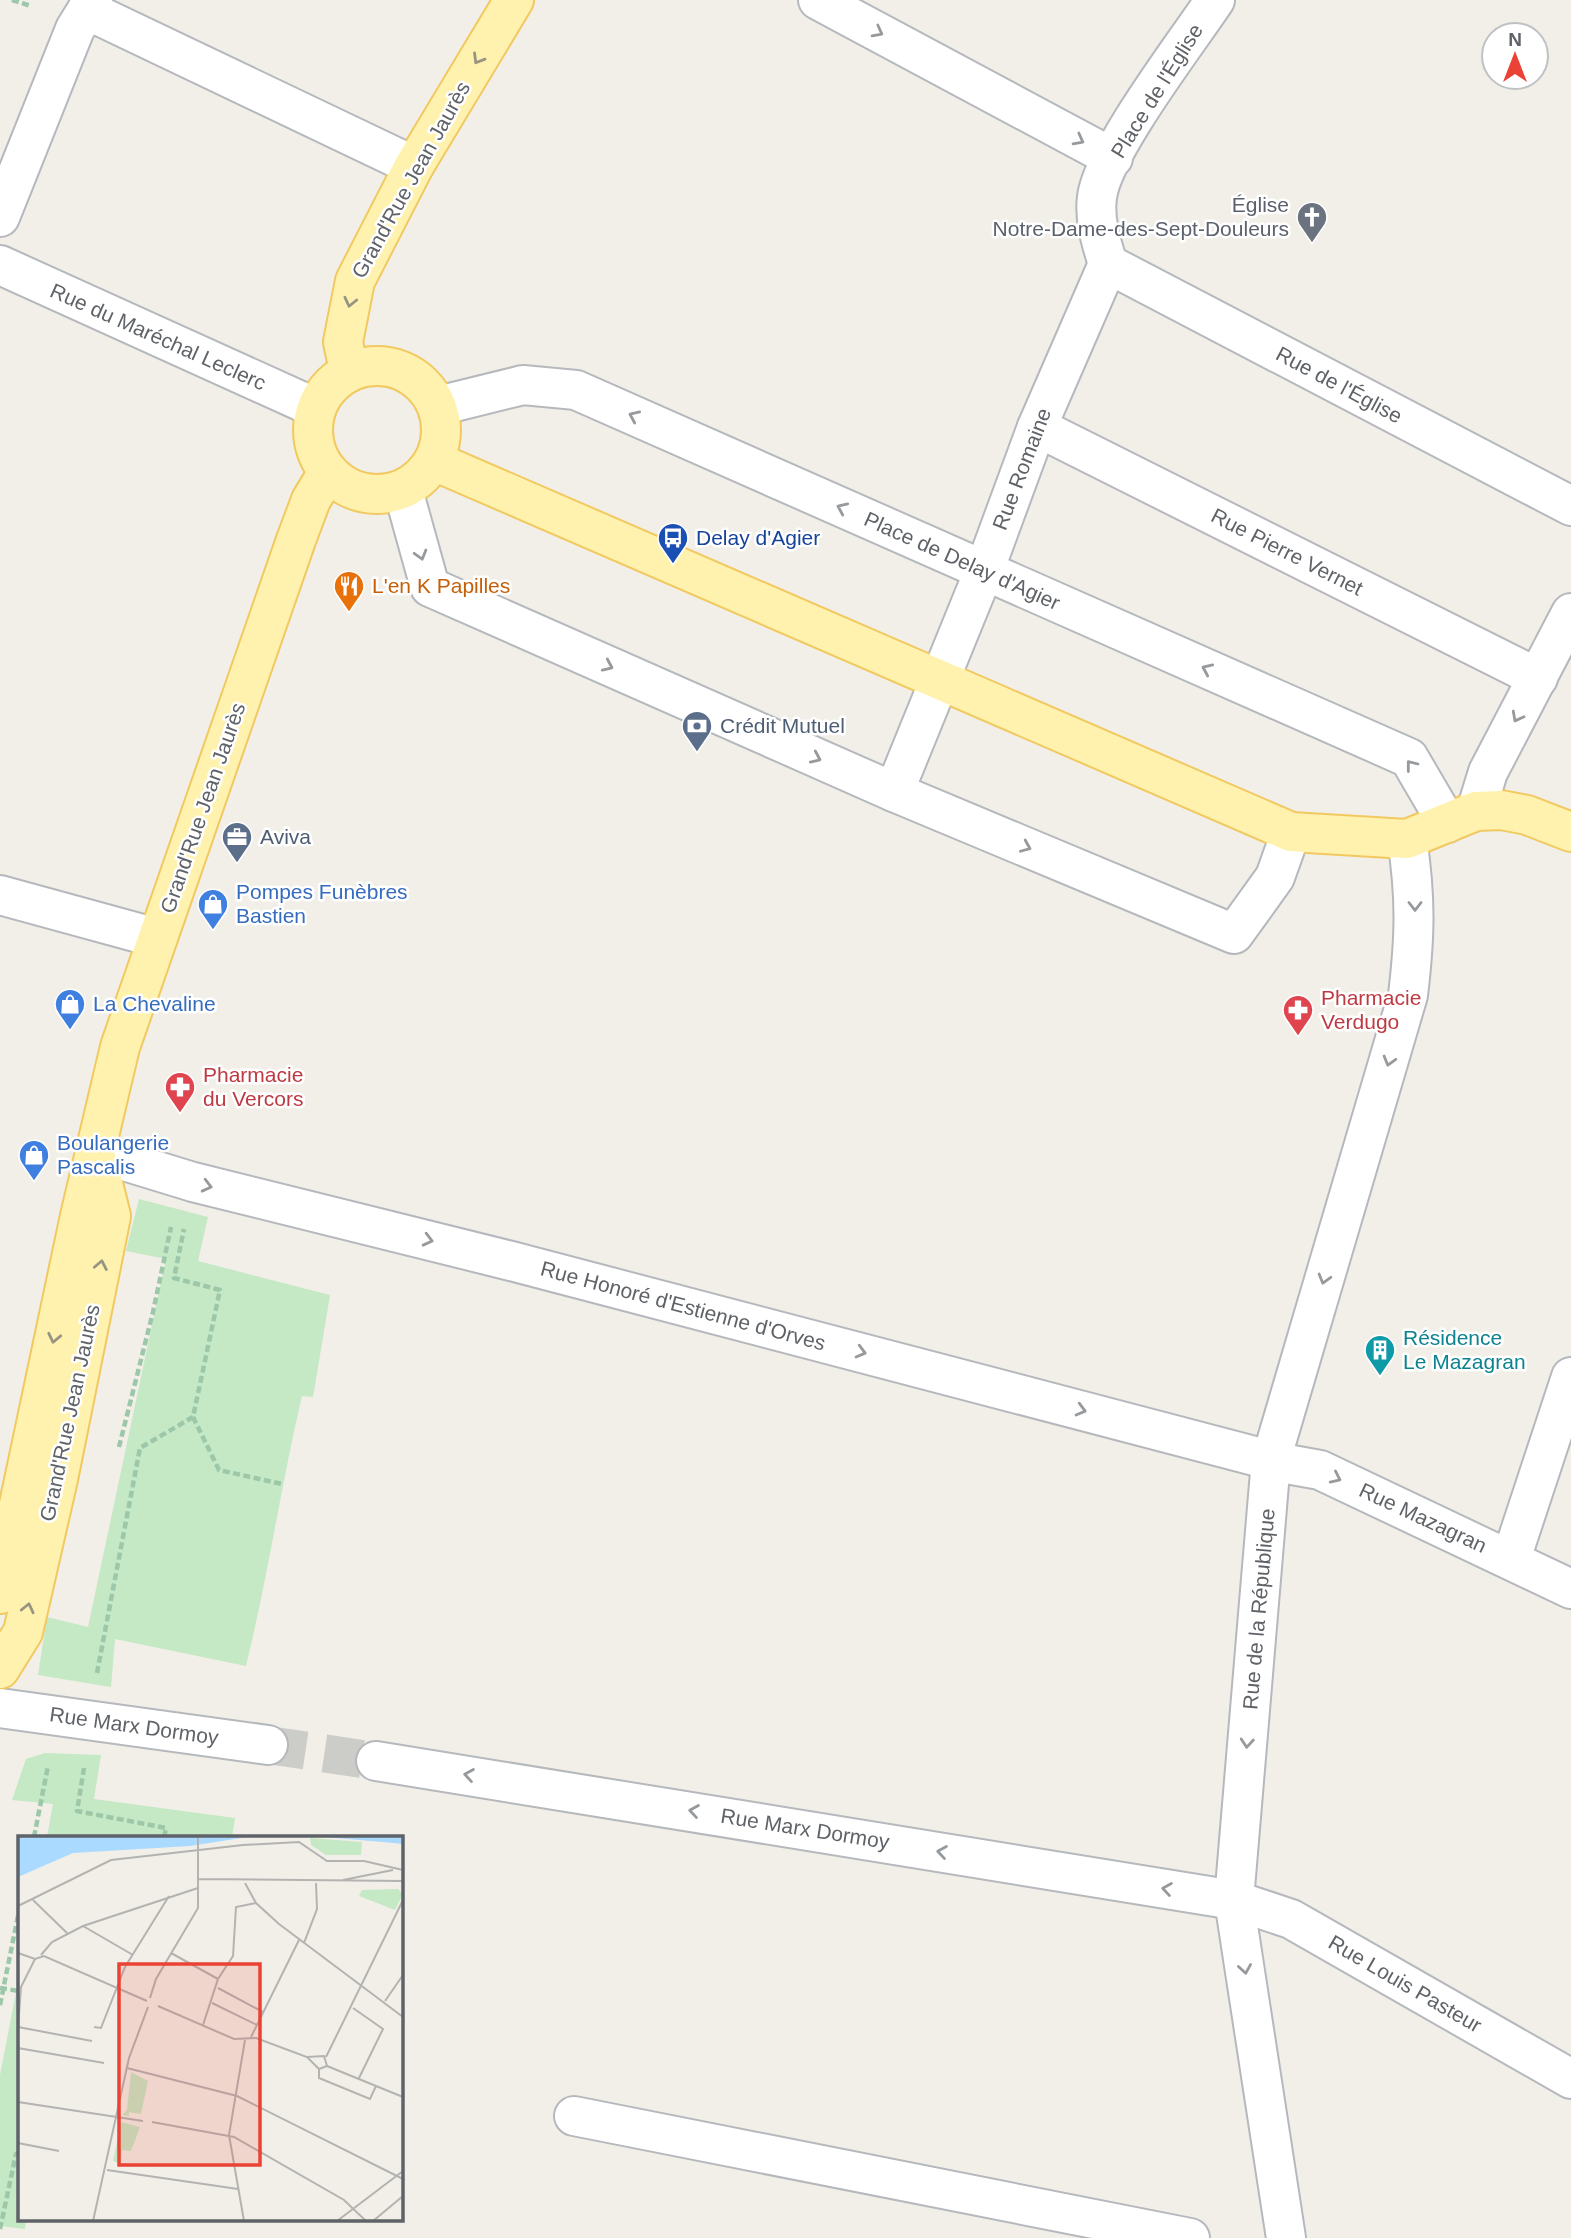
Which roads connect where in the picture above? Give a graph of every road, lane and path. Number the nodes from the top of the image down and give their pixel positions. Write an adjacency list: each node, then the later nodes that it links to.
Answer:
1 (513, 0): 6 (main road, Grand'Rue Jean Jaurès, one-way to 6)
2 (818, 0): 5 (street, one-way to 5)
3 (1215, 0): 5 (street, Place de l'Église)
4 (90, 5): 6 (street); 7 (street)
5 (1113, 158): 8 (street, Place de l'Église)
6 (414, 166): 10 (main road, Grand'Rue Jean Jaurès, one-way to 10)
7 (0, 217)
8 (1108, 264): 13 (street, Rue Romaine); 17 (street, Rue de l'Église)
9 (0, 265): 12 (street, Rue du Maréchal Leclerc)
10 (349, 371): 11 (main road); 12 (main road)
11 (438, 406): 14 (main road); 18 (street, Place de Delay d'Agier, one-way to 11)
12 (316, 408): 15 (main road)
13 (1037, 427): 18 (street, Rue Romaine); 20 (street, Rue Pierre Vernet)
14 (434, 461): 16 (main road); 21 (main road)
15 (328, 471): 16 (main road); 28 (main road, Grand'Rue Jean Jaurès)
16 (403, 490): 22 (street, one-way to 22)
17 (1571, 506)
18 (984, 571): 21 (street, Rue Romaine); 23 (street, Place de Delay d'Agier, one-way to 18)
19 (1571, 613): 20 (street)
20 (1538, 678): 23 (street, one-way to 23)
21 (939, 680): 22 (street, Rue Romaine); 24 (main road)
22 (894, 792): 24 (street, one-way to 24)
23 (1461, 817): 25 (main road); 26 (main road)
24 (1291, 832): 26 (main road)
25 (1571, 832)
26 (1407, 839): 33 (street, Rue de la République, one-way to 33)
27 (0, 895): 28 (street)
28 (158, 938): 29 (main road, Grand'Rue Jean Jaurès)
29 (95, 1152): 30 (street, Rue Honoré d'Estienne d'Orves); 37 (main road, Grand'Rue Jean Jaurès, one-way to 37); 38 (main road, Grand'Rue Jean Jaurès, one-way to 29)
30 (193, 1182): 32 (path); 33 (street, Rue Honoré d'Estienne d'Orves, one-way to 33)
31 (1571, 1377): 35 (street)
32 (193, 1417): 34 (path); 40 (path)
33 (1271, 1460): 35 (street, Rue Mazagran, one-way to 35); 44 (street, Rue de la République, one-way to 44)
34 (282, 1484)
35 (1511, 1559): 36 (street, Rue Mazagran)
36 (1571, 1589)
37 (0, 1594)
38 (0, 1669)
39 (0, 1708): 40 (street, Rue Marx Dormoy)
40 (91, 1718): 41 (street, Rue Marx Dormoy); 43 (path)
41 (268, 1745)
42 (376, 1761): 44 (street, Rue Marx Dormoy, one-way to 42)
43 (164, 1836)
44 (1234, 1900): 48 (street, Rue Louis Pasteur); 53 (street, Rue de la République, one-way to 53)
45 (18, 1916): 46 (path)
46 (2, 1988): 47 (path)
47 (0, 2005)
48 (1571, 2079)
49 (574, 2116): 52 (street)
50 (18, 2153): 51 (path)
51 (0, 2229)
52 (1190, 2238)
53 (1286, 2238)

